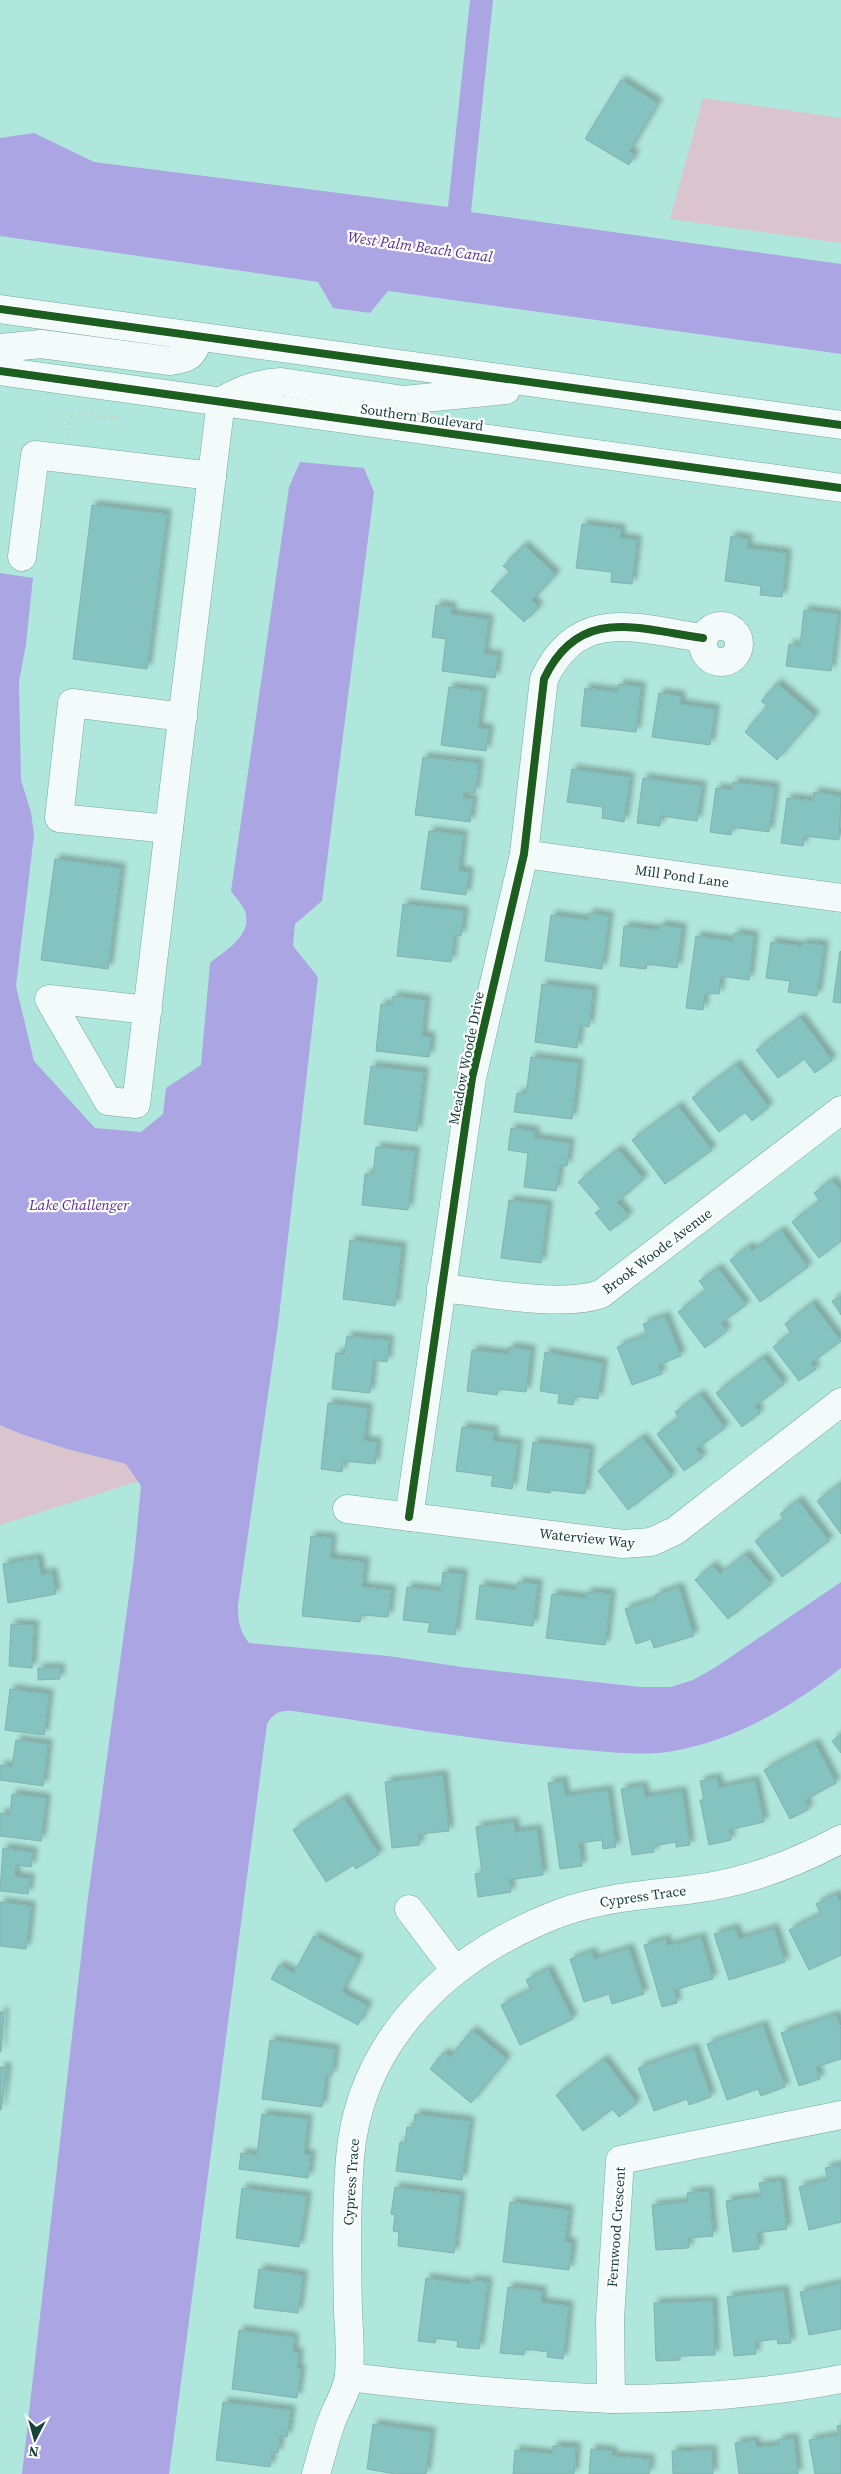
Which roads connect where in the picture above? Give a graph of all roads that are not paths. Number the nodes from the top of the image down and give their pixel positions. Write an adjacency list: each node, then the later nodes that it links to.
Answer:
1 (0, 309): 2 (main road)
2 (199, 337): 3 (main road); 5 (main road)
3 (0, 348)
4 (0, 371): 6 (main road, Southern Boulevard)
5 (552, 386): 6 (main road); 7 (main road)
6 (221, 401): 8 (main road); 9 (main road, Southern Boulevard)
7 (841, 425)
8 (212, 476): 10 (main road); 12 (main road)
9 (841, 488)
10 (22, 558)
11 (703, 638): 14 (main road, Meadow Woode Drive)
12 (183, 718): 13 (main road); 13 (main road)
13 (169, 829): 16 (main road)
14 (524, 854): 15 (main road, Mill Pond Lane); 18 (main road, Meadow Woode Drive)
15 (841, 898)
16 (148, 1010)
17 (841, 1110): 18 (main road, Brook Woode Avenue)
18 (441, 1288): 21 (main road, Meadow Woode Drive)
19 (841, 1402): 21 (main road, Waterview Way)
20 (347, 1509): 21 (main road, Waterview Way)
21 (410, 1517)
22 (841, 1839): 24 (main road, Cypress Trace)
23 (409, 1909): 24 (main road)
24 (455, 1970): 26 (main road, Cypress Trace)
25 (841, 2115): 28 (main road, Fernwood Crescent)
26 (349, 2377): 28 (main road); 29 (main road, Cypress Trace)
27 (841, 2378): 28 (main road)
28 (611, 2399)
29 (316, 2474)

